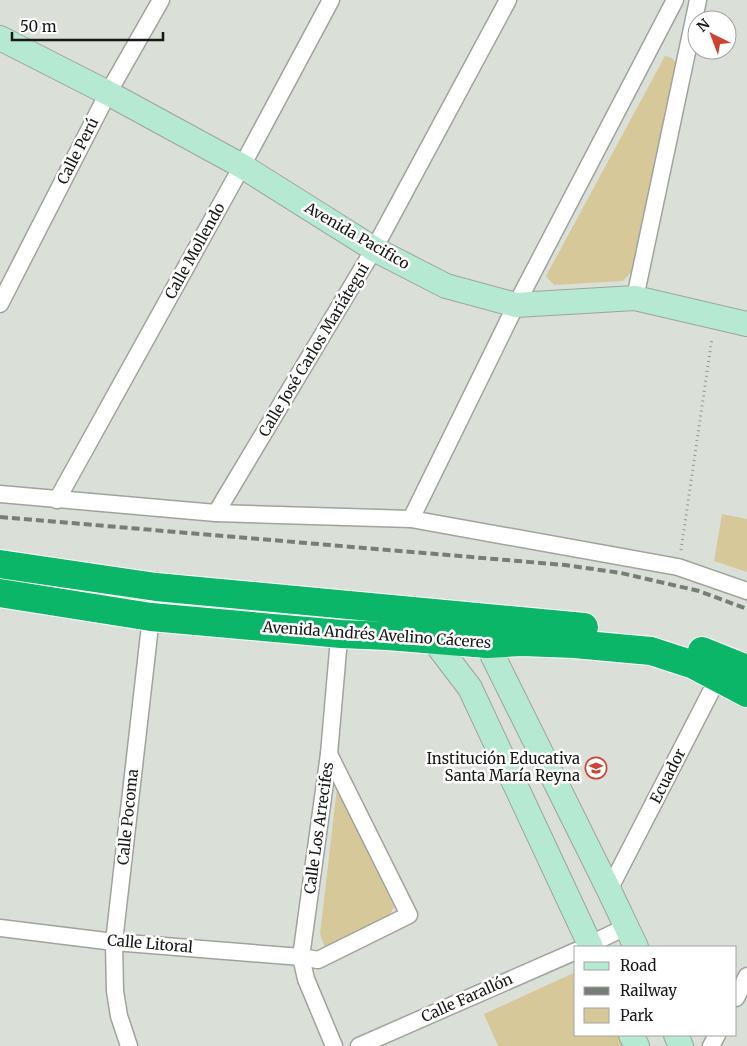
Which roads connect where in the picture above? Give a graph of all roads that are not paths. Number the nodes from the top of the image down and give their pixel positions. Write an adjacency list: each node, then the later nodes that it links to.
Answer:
1 (161, 0): 7 (street, Calle Perú)
2 (331, 0): 8 (street, Calle Mollendo)
3 (508, 0): 9 (street, Calle José Carlos Mariátegui)
4 (675, 0): 12 (street)
5 (698, 0): 10 (street)
6 (0, 38): 7 (street, Avenida Pacifico)
7 (108, 93): 8 (street, Avenida Pacifico); 11 (street, Calle Perú)
8 (242, 166): 9 (street, Avenida Pacifico); 15 (street, Calle Mollendo)
9 (374, 249): 12 (street, Avenida Pacifico); 16 (street, Calle José Carlos Mariátegui)
10 (635, 298): 12 (street, Avenida Pacifico); 13 (street, Avenida Pacifico)
11 (0, 304)
12 (516, 305): 17 (street)
13 (747, 324)
14 (0, 494): 15 (street)
15 (57, 500): 16 (street)
16 (216, 513): 17 (street)
17 (411, 518): 20 (street)
18 (0, 564): 19 (highway, Avenida Andrés Avelino Cáceres)
19 (156, 587): 22 (highway, Avenida Andrés Avelino Cáceres); 25 (street, Calle Pocoma)
20 (747, 591)
21 (0, 593): 25 (highway, Avenida Andrés Avelino Cáceres)
22 (342, 604): 23 (highway, Avenida Andrés Avelino Cáceres); 26 (street, Calle Los Arrecifes)
23 (412, 612): 24 (highway, Avenida Andrés Avelino Cáceres); 27 (street)
24 (471, 617): 28 (street); 29 (highway, Avenida Andrés Avelino Cáceres)
25 (150, 618): 26 (highway, Avenida Andrés Avelino Cáceres); 35 (street, Calle Pocoma)
26 (341, 634): 27 (highway, Avenida Andrés Avelino Cáceres); 31 (street, Calle Los Arrecifes)
27 (432, 640): 28 (highway, Avenida Andrés Avelino Cáceres); 36 (street)
28 (487, 644): 29 (highway, Avenida Andrés Avelino Cáceres); 32 (street)
29 (731, 669): 30 (highway, Avenida Andrés Avelino Cáceres); 32 (street, Ecuador)
30 (747, 693)
31 (329, 754): 39 (street, Calle Los Arrecifes); 39 (street, Calle Litoral)
32 (609, 890): 34 (street)
33 (0, 928): 35 (street, Calle Litoral)
34 (631, 937): 37 (street, Calle Farallón)
35 (114, 942): 39 (street, Calle Litoral); 42 (street, Calle Pocoma)
36 (585, 946)
37 (590, 946)
38 (574, 952): 44 (street, Calle Farallón)
39 (301, 957): 43 (street, Calle Los Arrecifes)
40 (747, 976): 41 (street)
41 (737, 996)
42 (128, 1046)
43 (334, 1046)
44 (359, 1046)

